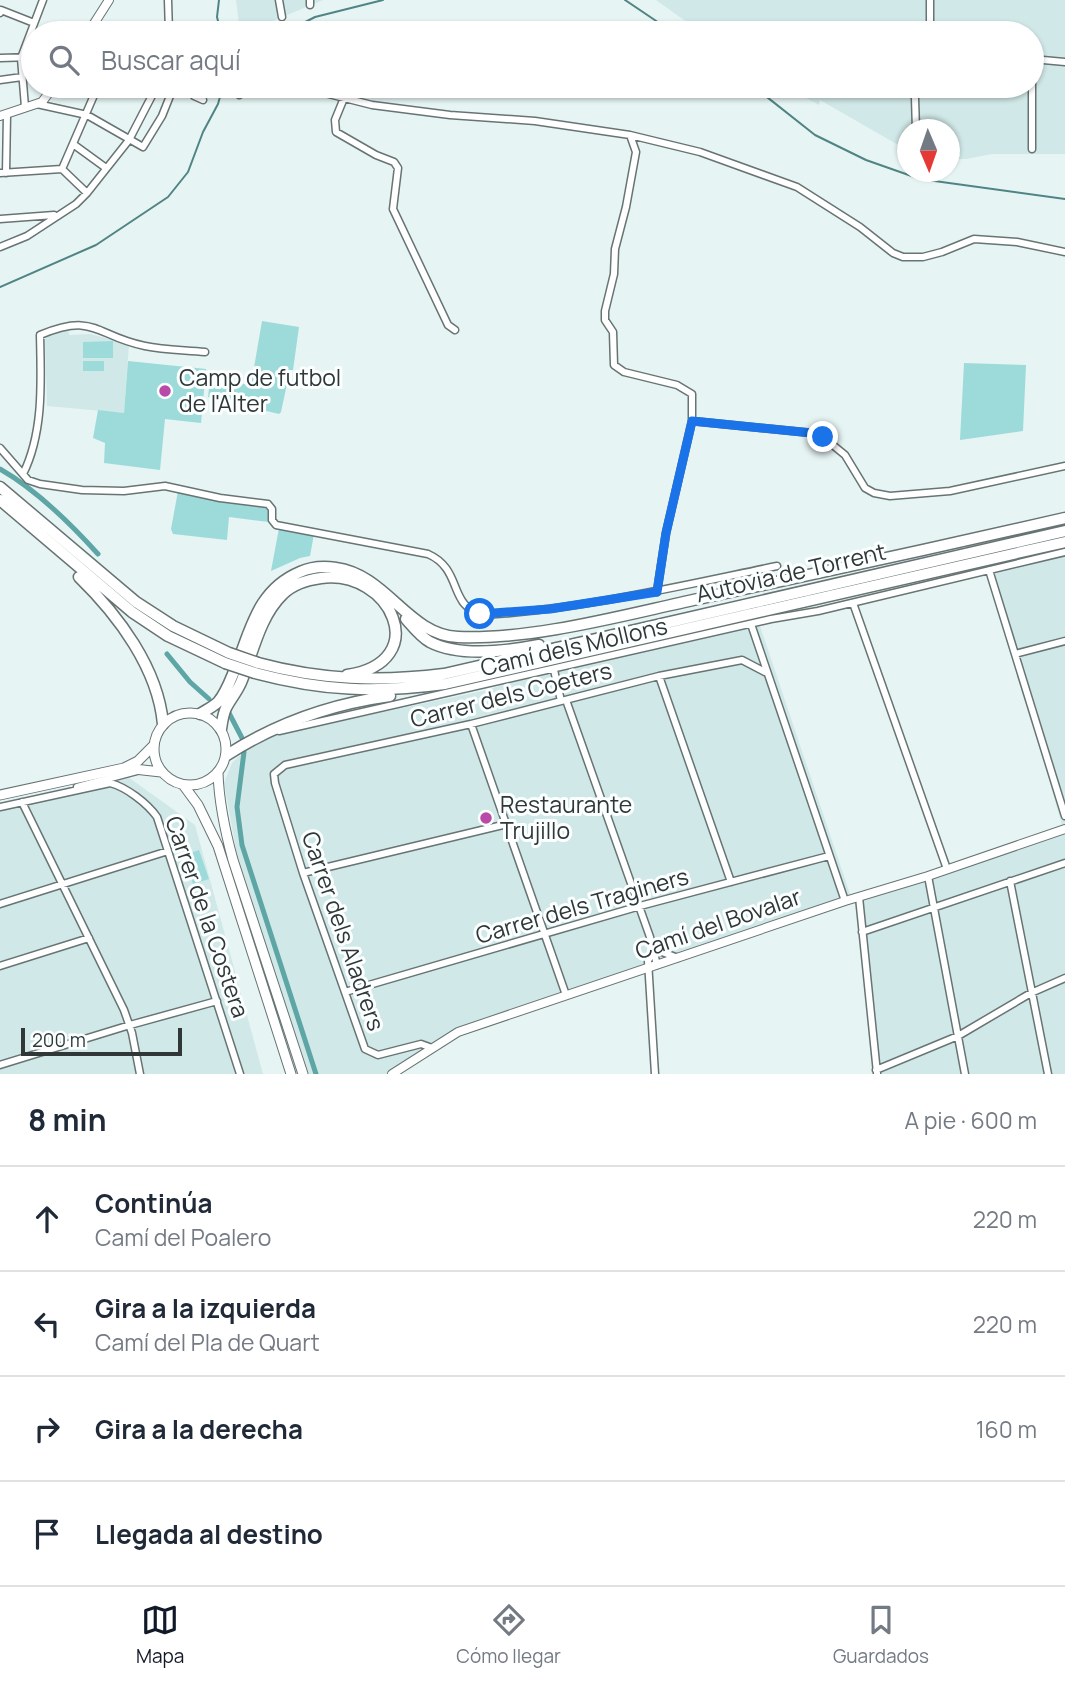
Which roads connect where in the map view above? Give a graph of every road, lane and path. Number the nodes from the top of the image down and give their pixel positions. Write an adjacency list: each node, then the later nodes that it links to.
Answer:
1 (43, 0): 9 (street)
2 (109, 0): 10 (street)
3 (169, 0): 11 (street)
4 (279, 0): 7 (street)
5 (930, 0): 12 (street)
6 (0, 11): 8 (street)
7 (282, 17)
8 (28, 21)
9 (35, 21)
10 (96, 21)
11 (169, 21)
12 (930, 21)
13 (0, 58): 14 (street)
14 (21, 58)
15 (1044, 60): 16 (street)
16 (1065, 62)
17 (21, 77): 18 (street)
18 (0, 80)
19 (24, 98): 30 (street)
20 (46, 98): 29 (street)
21 (93, 98): 32 (street)
22 (151, 98): 35 (street)
23 (169, 98): 35 (street)
24 (198, 98): 28 (street)
25 (344, 98): 34 (street); 46 (street)
26 (915, 98): 33 (street)
27 (1032, 98): 37 (street)
28 (203, 100)
29 (37, 104): 30 (street); 32 (street)
30 (25, 107): 31 (street)
31 (3, 115): 40 (street)
32 (87, 115): 35 (street); 36 (street)
33 (916, 119)
34 (630, 135): 45 (street); 48 (street)
35 (129, 140): 38 (street)
36 (73, 144): 38 (street); 39 (street)
37 (1032, 149)
38 (106, 168): 41 (street)
39 (62, 169): 40 (street); 41 (street)
40 (3, 173)
41 (87, 193): 42 (street)
42 (57, 215): 43 (street); 44 (street)
43 (0, 219)
44 (0, 247)
45 (1065, 252)
46 (455, 330)
47 (205, 352): 51 (street)
48 (692, 421): 50 (street); 60 (street)
49 (0, 448): 51 (street)
50 (1065, 466)
51 (23, 474): 60 (street)
52 (3, 496): 66 (highway, Autovia de Torrent, bridge); 73 (highway)
53 (1065, 518): 59 (highway)
54 (1065, 531): 62 (highway, Autovia de Torrent)
55 (1065, 542): 67 (highway, Autovia de Torrent)
56 (1065, 552): 58 (street, Camí dels Mollons)
57 (777, 566): 60 (street)
58 (989, 570): 61 (street, Camí dels Mollons); 65 (street)
59 (374, 582): 62 (highway); 72 (highway)
60 (657, 592)
61 (853, 603): 63 (street, Camí dels Mollons); 95 (street)
62 (663, 624): 66 (highway, Autovia de Torrent)
63 (751, 624): 68 (street, Camí dels Mollons); 69 (street)
64 (1065, 641): 65 (street)
65 (1015, 654): 89 (street)
66 (257, 665): 67 (highway, Autovia de Torrent); 75 (highway)
67 (511, 670): 76 (highway)
68 (554, 670): 71 (street); 76 (street, Camí dels Mollons)
69 (765, 672): 70 (street, Carrer dels Coeters); 93 (street)
70 (660, 676): 71 (street, Carrer dels Coeters); 99 (street)
71 (563, 701): 74 (street, Carrer dels Coeters); 104 (street)
72 (200, 714): 73 (main road); 75 (main road)
73 (163, 724): 77 (main road)
74 (471, 724): 83 (street, Carrer dels Coeters); 90 (street)
75 (220, 729): 78 (main road)
76 (254, 737): 78 (highway)
77 (153, 746): 79 (main road); 81 (main road)
78 (226, 755): 82 (main road)
79 (124, 768): 80 (main road); 86 (main road)
80 (142, 770): 81 (main road); 85 (street)
81 (161, 772): 84 (main road)
82 (218, 773): 84 (main road); 126 (main road)
83 (275, 783): 96 (street, Carrer dels Aladrers)
84 (184, 786): 125 (main road)
85 (69, 792): 87 (street); 92 (street, Carrer de la Costera)
86 (0, 795)
87 (22, 802): 88 (street); 100 (street)
88 (0, 807)
89 (1065, 816)
90 (507, 824): 96 (street); 107 (street)
91 (1065, 829): 95 (street, Camí del Bovalar)
92 (168, 851): 100 (street); 117 (street, Carrer de la Costera)
93 (829, 856): 99 (street, Carrer dels Traginers); 102 (street)
94 (1065, 863): 98 (street)
95 (947, 869): 97 (street, Camí del Bovalar)
96 (303, 873): 114 (street, Carrer dels Aladrers)
97 (928, 876): 101 (street, Camí del Bovalar); 105 (street)
98 (1010, 881): 105 (street); 115 (street)
99 (731, 882): 104 (street, Carrer dels Traginers)
100 (63, 884): 103 (street); 108 (street)
101 (859, 897): 102 (street, Camí del Bovalar); 106 (street)
102 (845, 901): 110 (street, Camí del Bovalar)
103 (0, 904)
104 (639, 906): 107 (street, Carrer dels Traginers); 109 (street)
105 (935, 907): 106 (street); 119 (street)
106 (862, 932): 122 (street)
107 (545, 934): 114 (street, Carrer dels Traginers); 116 (street)
108 (89, 938): 111 (street); 118 (street)
109 (654, 949): 110 (street); 112 (street)
110 (678, 958): 112 (street, Camí del Bovalar)
111 (0, 966)
112 (653, 966): 116 (street, Camí del Bovalar); 128 (street)
113 (1065, 978): 115 (street)
114 (345, 992): 120 (street, Carrer dels Aladrers)
115 (1031, 993): 119 (street); 130 (street)
116 (566, 995): 120 (street, Camí del Bovalar)
117 (217, 1001): 118 (street); 124 (street, Carrer de la Costera)
118 (130, 1025): 121 (street); 123 (street)
119 (958, 1036): 122 (street); 129 (street)
120 (432, 1048): 127 (street, Camí del Bovalar)
121 (0, 1065)
122 (877, 1072)
123 (140, 1074)
124 (240, 1074)
125 (291, 1074)
126 (303, 1074)
127 (392, 1074)
128 (655, 1074)
129 (965, 1074)
130 (1048, 1074)

